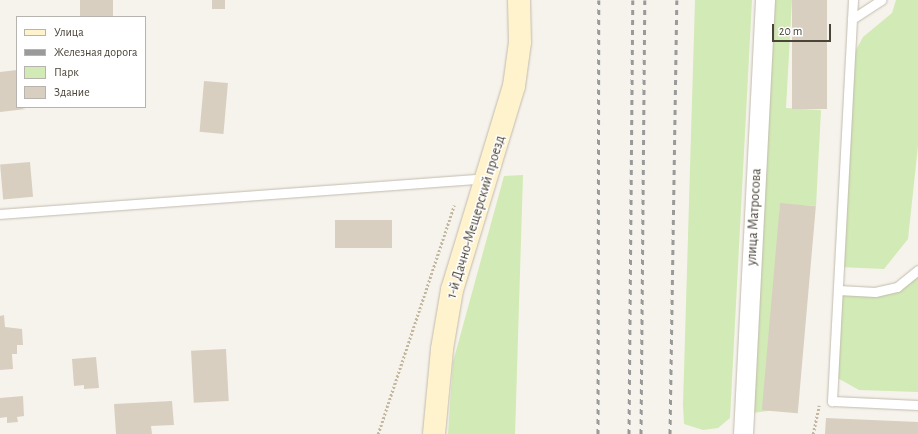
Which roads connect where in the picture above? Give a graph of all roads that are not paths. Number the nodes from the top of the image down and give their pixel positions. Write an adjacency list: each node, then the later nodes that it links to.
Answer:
1 (520, 0): 6 (street, 1-й Дачно-Мещерский проезд)
2 (765, 0): 12 (street, улица Матросова)
3 (853, 0): 5 (lane)
4 (881, 0): 5 (lane)
5 (852, 18): 9 (lane)
6 (488, 178): 7 (lane); 11 (street, 1-й Дачно-Мещерский проезд)
7 (0, 214)
8 (918, 270): 9 (lane)
9 (838, 290): 10 (lane)
10 (918, 405)
11 (434, 434)
12 (743, 434)

